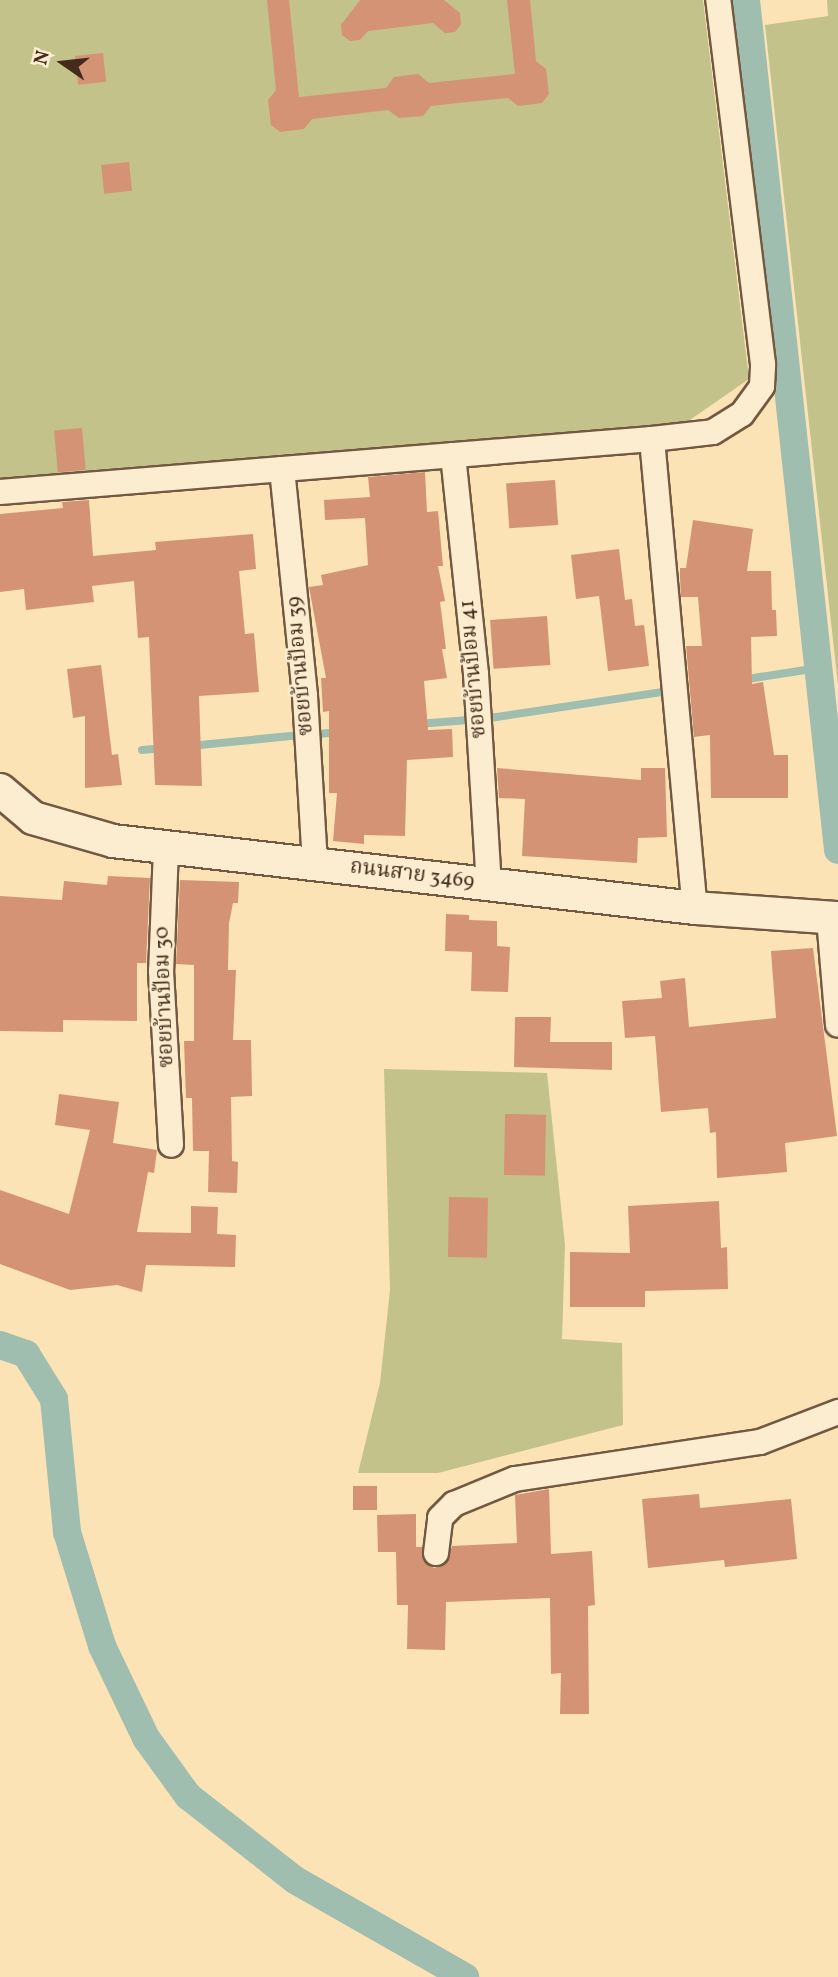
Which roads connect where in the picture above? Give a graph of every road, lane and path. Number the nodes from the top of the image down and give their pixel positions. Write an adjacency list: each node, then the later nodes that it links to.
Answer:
1 (718, 0): 2 (street)
2 (652, 439): 3 (street); 10 (street)
3 (453, 455): 4 (street); 9 (street, ซอยบ้านป้อม 41)
4 (282, 469): 5 (street); 8 (street, ซอยบ้านป้อม 39)
5 (0, 492)
6 (0, 790): 7 (street, ถนนสาย 3469)
7 (166, 849): 8 (street, ถนนสาย 3469); 13 (street, ซอยบ้านป้อม 30)
8 (315, 864): 9 (street, ถนนสาย 3469)
9 (489, 884): 10 (street, ถนนสาย 3469)
10 (695, 908): 11 (street, ถนนสาย 3469)
11 (834, 918): 12 (street)
12 (838, 1025)
13 (171, 1145)
14 (838, 1412): 15 (street)
15 (436, 1553)

